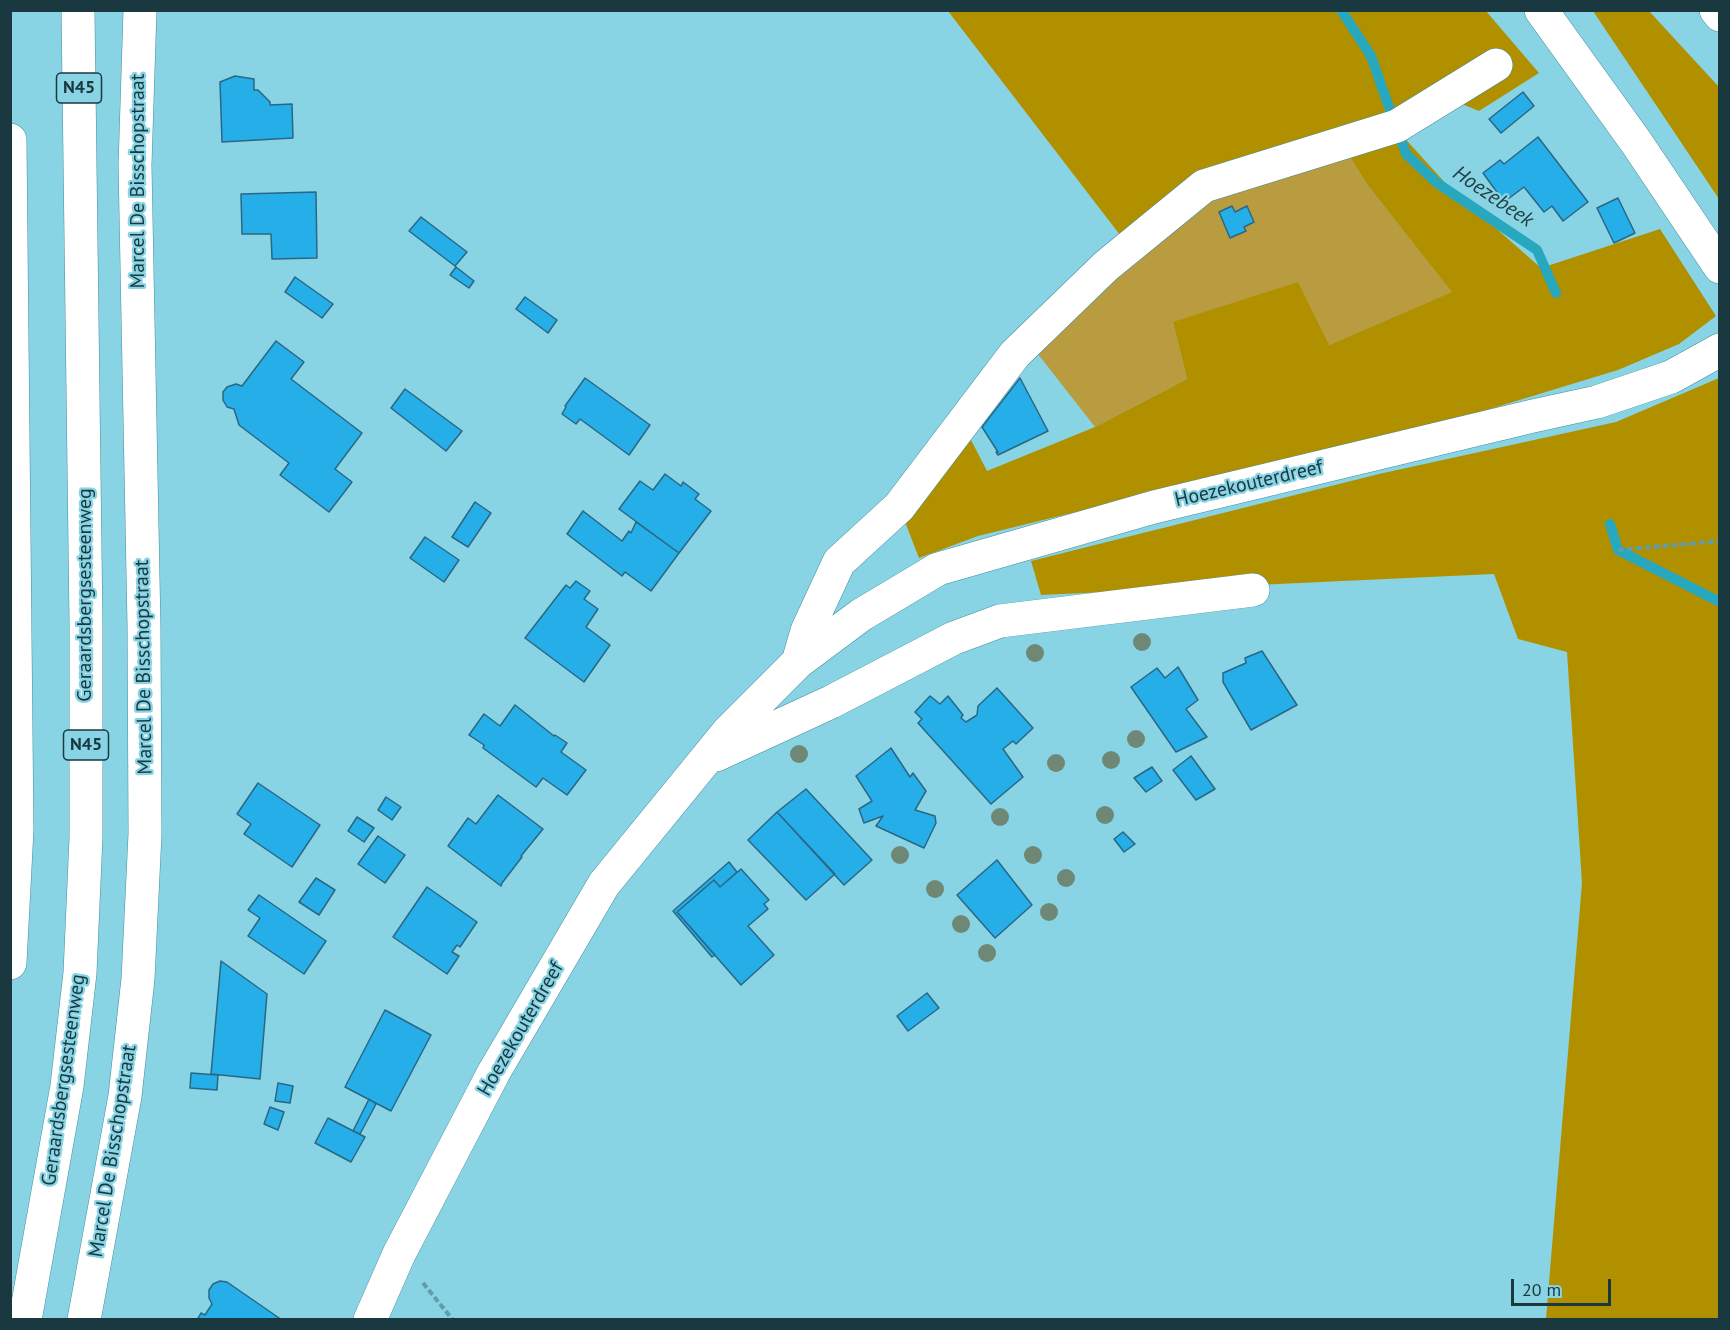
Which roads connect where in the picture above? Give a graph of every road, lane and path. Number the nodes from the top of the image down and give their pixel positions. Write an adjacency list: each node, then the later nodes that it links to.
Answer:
1 (78, 10): 17 (main road, Geraardsbergsesteenweg / N45)
2 (140, 10): 18 (main road, Marcel De Bisschopstraat)
3 (1540, 10): 8 (main road)
4 (1716, 10): 5 (main road)
5 (1719, 15)
6 (1496, 65): 13 (main road, Hoezekouterdreef)
7 (10, 140): 15 (main road)
8 (1719, 267)
9 (1719, 350): 13 (main road, Hoezekouterdreef)
10 (1719, 541): 11 (path)
11 (1618, 550)
12 (1253, 590): 14 (main road, Hoezekouterdreef)
13 (798, 662): 14 (main road, Hoezekouterdreef)
14 (706, 760): 16 (main road, Hoezekouterdreef)
15 (10, 963)
16 (399, 1254): 19 (main road, Hoezekouterdreef); 20 (path)
17 (25, 1320)
18 (84, 1320)
19 (370, 1320)
20 (453, 1320)

